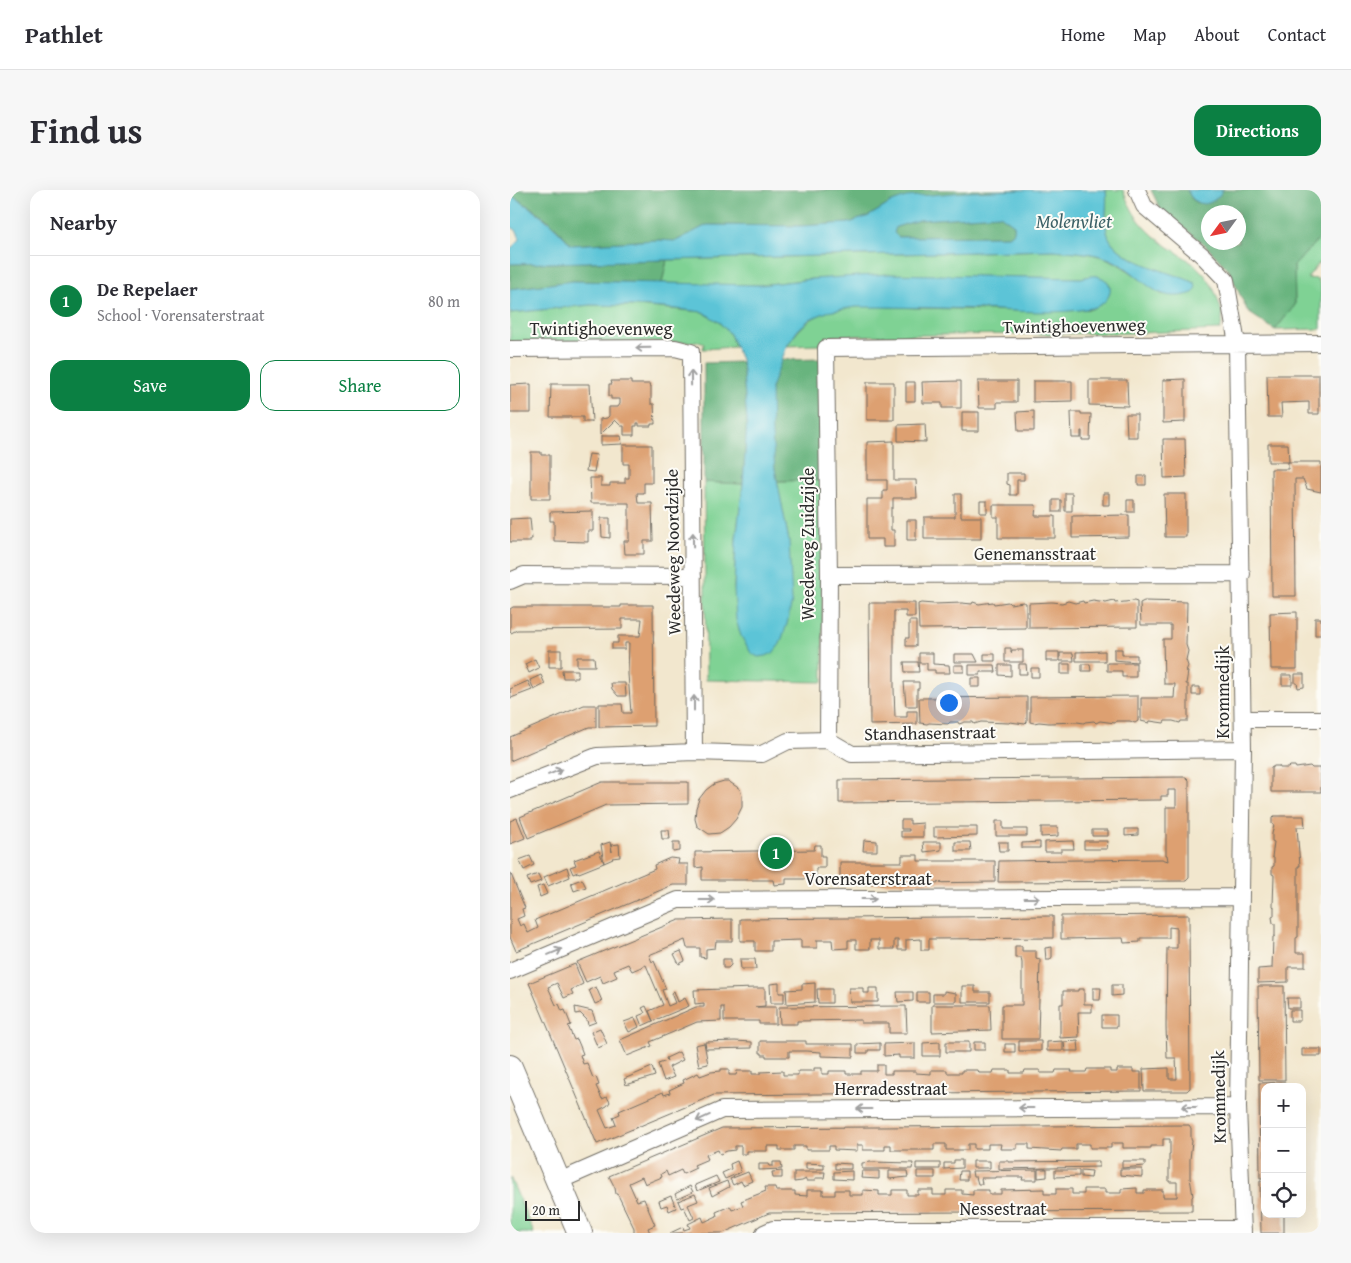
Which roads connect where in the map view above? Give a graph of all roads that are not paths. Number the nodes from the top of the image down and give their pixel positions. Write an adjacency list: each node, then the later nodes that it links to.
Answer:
1 (1137, 190): 3 (street, Krommedijk)
2 (1321, 342): 3 (street, Twintighoevenweg)
3 (1237, 344): 4 (street, Twintighoevenweg); 8 (street, Krommedijk)
4 (826, 348): 7 (street, Weedeweg Zuidzijde)
5 (510, 349): 6 (street, Twintighoevenweg, one-way to 5)
6 (691, 352): 9 (street, Weedeweg Noordzijde, one-way to 6)
7 (829, 574): 8 (street, Genemansstraat); 13 (street, Weedeweg Zuidzijde)
8 (1242, 574): 11 (street, Krommedijk)
9 (693, 576): 10 (street); 15 (street, Weedeweg Noordzijde, one-way to 9)
10 (510, 581)
11 (1243, 719): 12 (street); 14 (street, Krommedijk)
12 (1321, 719)
13 (828, 740): 14 (street, Standhasenstraat); 15 (street)
14 (1243, 749): 17 (street, Krommedijk)
15 (694, 752): 16 (street, one-way to 15)
16 (510, 790)
17 (1241, 897): 18 (street, Vorensaterstraat, one-way to 17); 20 (street, Krommedijk)
18 (510, 971)
19 (510, 1068): 21 (main road)
20 (1238, 1107): 21 (street, Herradesstraat, one-way to 21); 22 (street, Krommedijk)
21 (559, 1181): 23 (main road)
22 (1243, 1231): 24 (street, Nessestraat)
23 (580, 1233)
24 (764, 1233)

